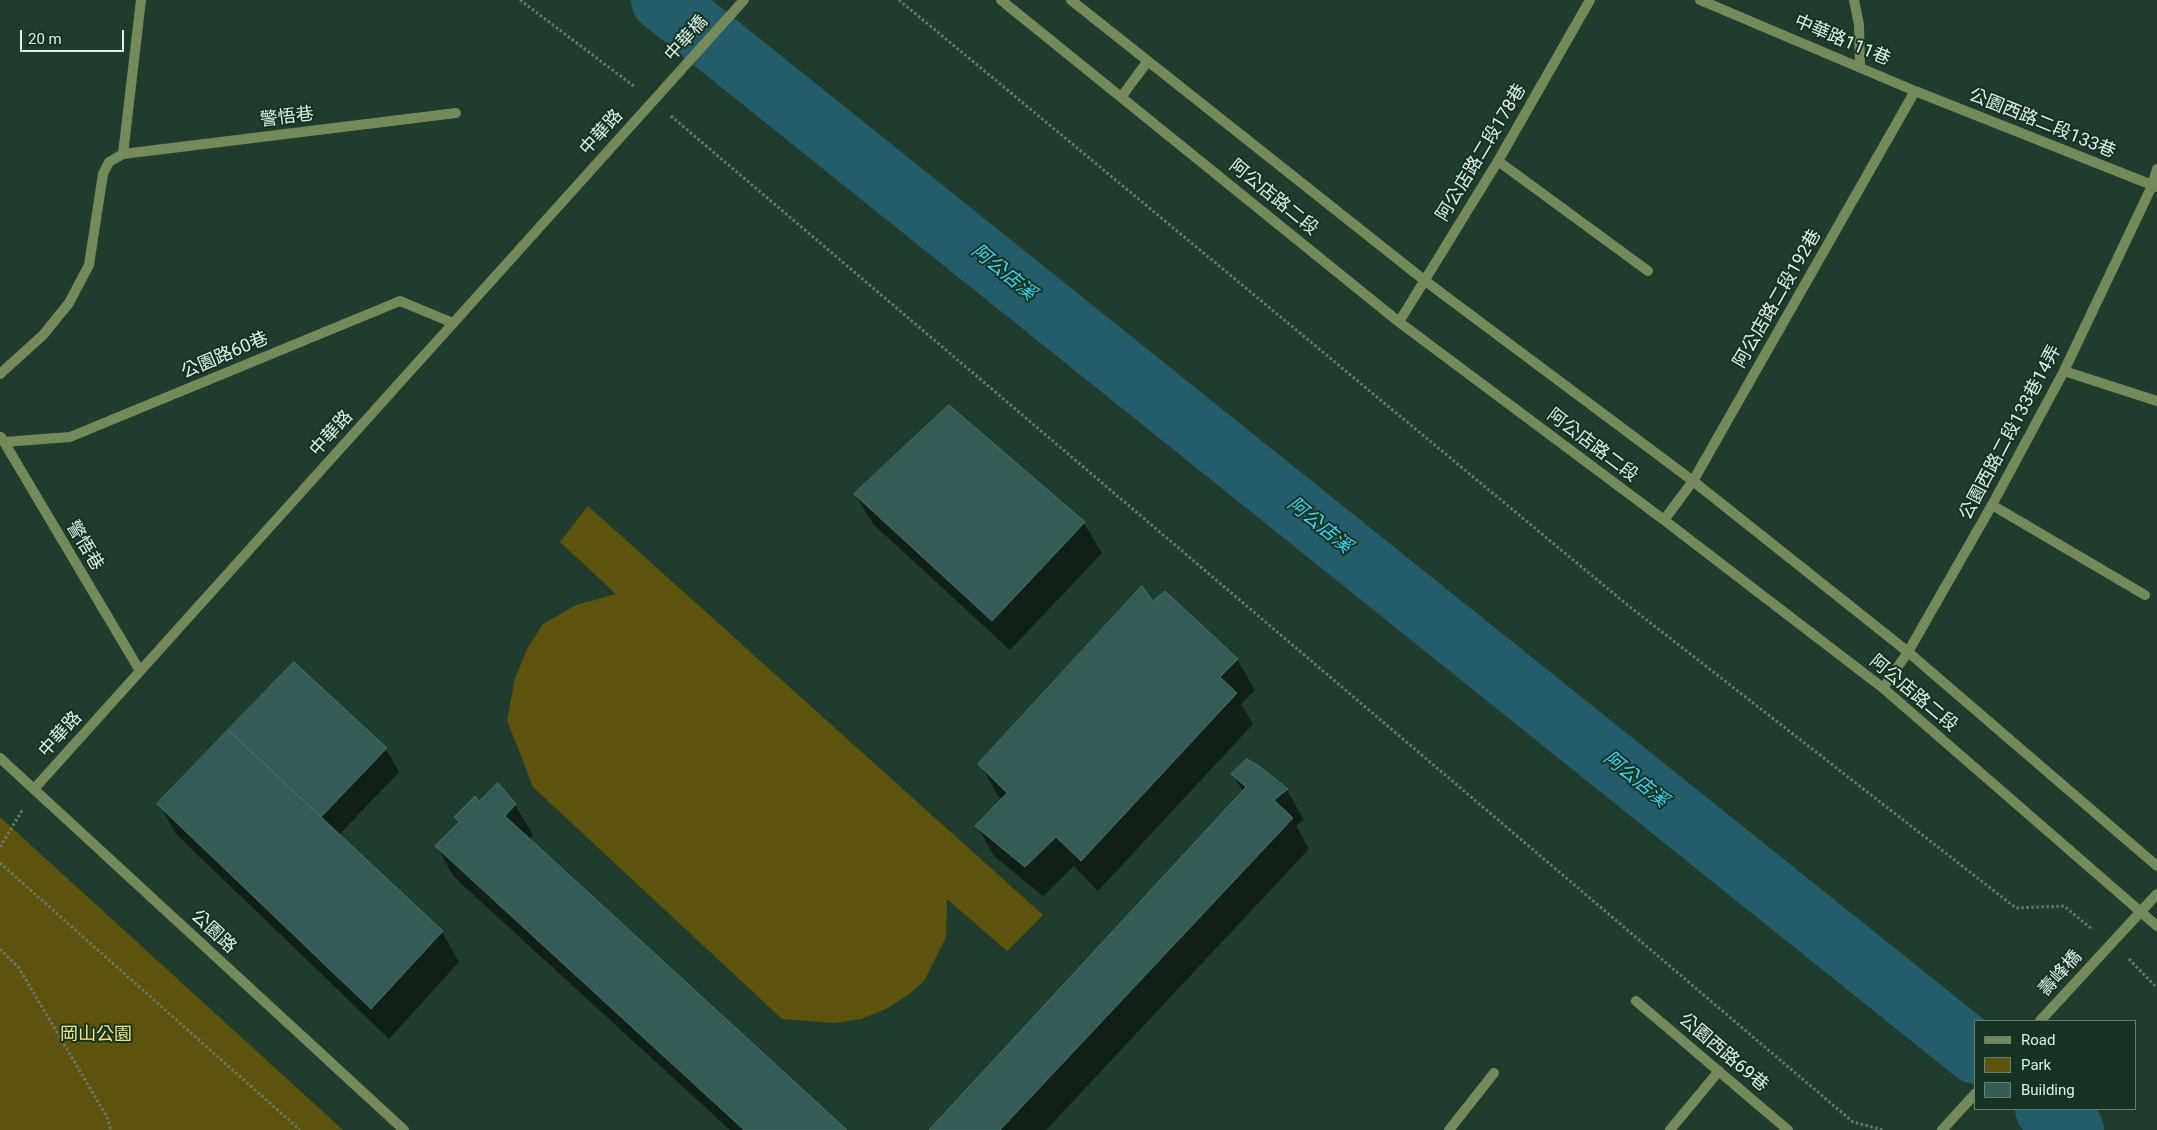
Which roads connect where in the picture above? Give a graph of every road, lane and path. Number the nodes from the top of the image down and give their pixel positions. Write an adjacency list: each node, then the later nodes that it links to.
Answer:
1 (141, 0): 16 (street)
2 (520, 0): 14 (path)
3 (744, 0): 14 (street, 中華橋)
4 (899, 0): 43 (path)
5 (1001, 0): 13 (street, 阿公店路二段)
6 (1071, 0): 10 (street, 阿公店路二段)
7 (1590, 0): 17 (street, 阿公店路二段178巷)
8 (1700, 0): 11 (street, 中華路111巷)
9 (1854, 0): 11 (street)
10 (1147, 62): 13 (street); 21 (street, 阿公店路二段)
11 (1860, 66): 12 (street, 中華路111巷)
12 (1915, 90): 19 (street, 公園西路二段133巷); 28 (street, 阿公店路二段192巷)
13 (1122, 96): 22 (street, 阿公店路二段)
14 (653, 100): 23 (street, 中華路); 58 (path)
15 (456, 113): 16 (street, 警悟巷)
16 (123, 154): 25 (street)
17 (1498, 161): 20 (street); 21 (street, 阿公店路二段178巷)
18 (2157, 169): 19 (street, 公園西路二段133巷14弄)
19 (2154, 187): 24 (street, 公園西路二段133巷14弄)
20 (1648, 271)
21 (1424, 280): 22 (street, 阿公店路二段178巷); 28 (street, 阿公店路二段)
22 (1399, 322): 30 (street, 阿公店路二段)
23 (453, 323): 27 (street, 公園路60巷); 33 (street, 中華路)
24 (2064, 371): 26 (street); 29 (street, 公園西路二段133巷14弄)
25 (0, 374)
26 (2157, 401)
27 (2, 439): 33 (street, 警悟巷)
28 (1693, 481): 30 (street, 阿公店路二段192巷); 32 (street, 阿公店路二段)
29 (1992, 504): 31 (street); 32 (street, 公園西路二段133巷14弄)
30 (1664, 520): 34 (street, 阿公店路二段)
31 (2145, 595)
32 (1908, 652): 34 (street, 公園西路二段133巷14弄); 39 (street, 阿公店路二段)
33 (140, 672): 36 (street, 中華路)
34 (1883, 688): 41 (street, 阿公店路二段)
35 (0, 758): 36 (street, 公園路)
36 (34, 789): 37 (path); 54 (street, 公園路)
37 (0, 847)
38 (0, 863): 53 (path)
39 (2157, 866)
40 (2157, 894): 41 (street, 壽峰橋)
41 (2140, 911): 42 (street, 阿公店路二段); 48 (street, 壽峰橋)
42 (2157, 926)
43 (2094, 931)
44 (0, 949): 52 (path)
45 (2123, 955): 46 (path)
46 (2157, 988)
47 (1636, 1001): 49 (street, 公園西路69巷)
48 (2041, 1020)
49 (1719, 1072): 56 (street); 57 (street, 公園西路69巷)
50 (1494, 1074): 55 (street)
51 (1974, 1095): 59 (street)
52 (111, 1130)
53 (300, 1130)
54 (404, 1130)
55 (1449, 1130)
56 (1670, 1130)
57 (1788, 1130)
58 (1883, 1130)
59 (1942, 1130)

